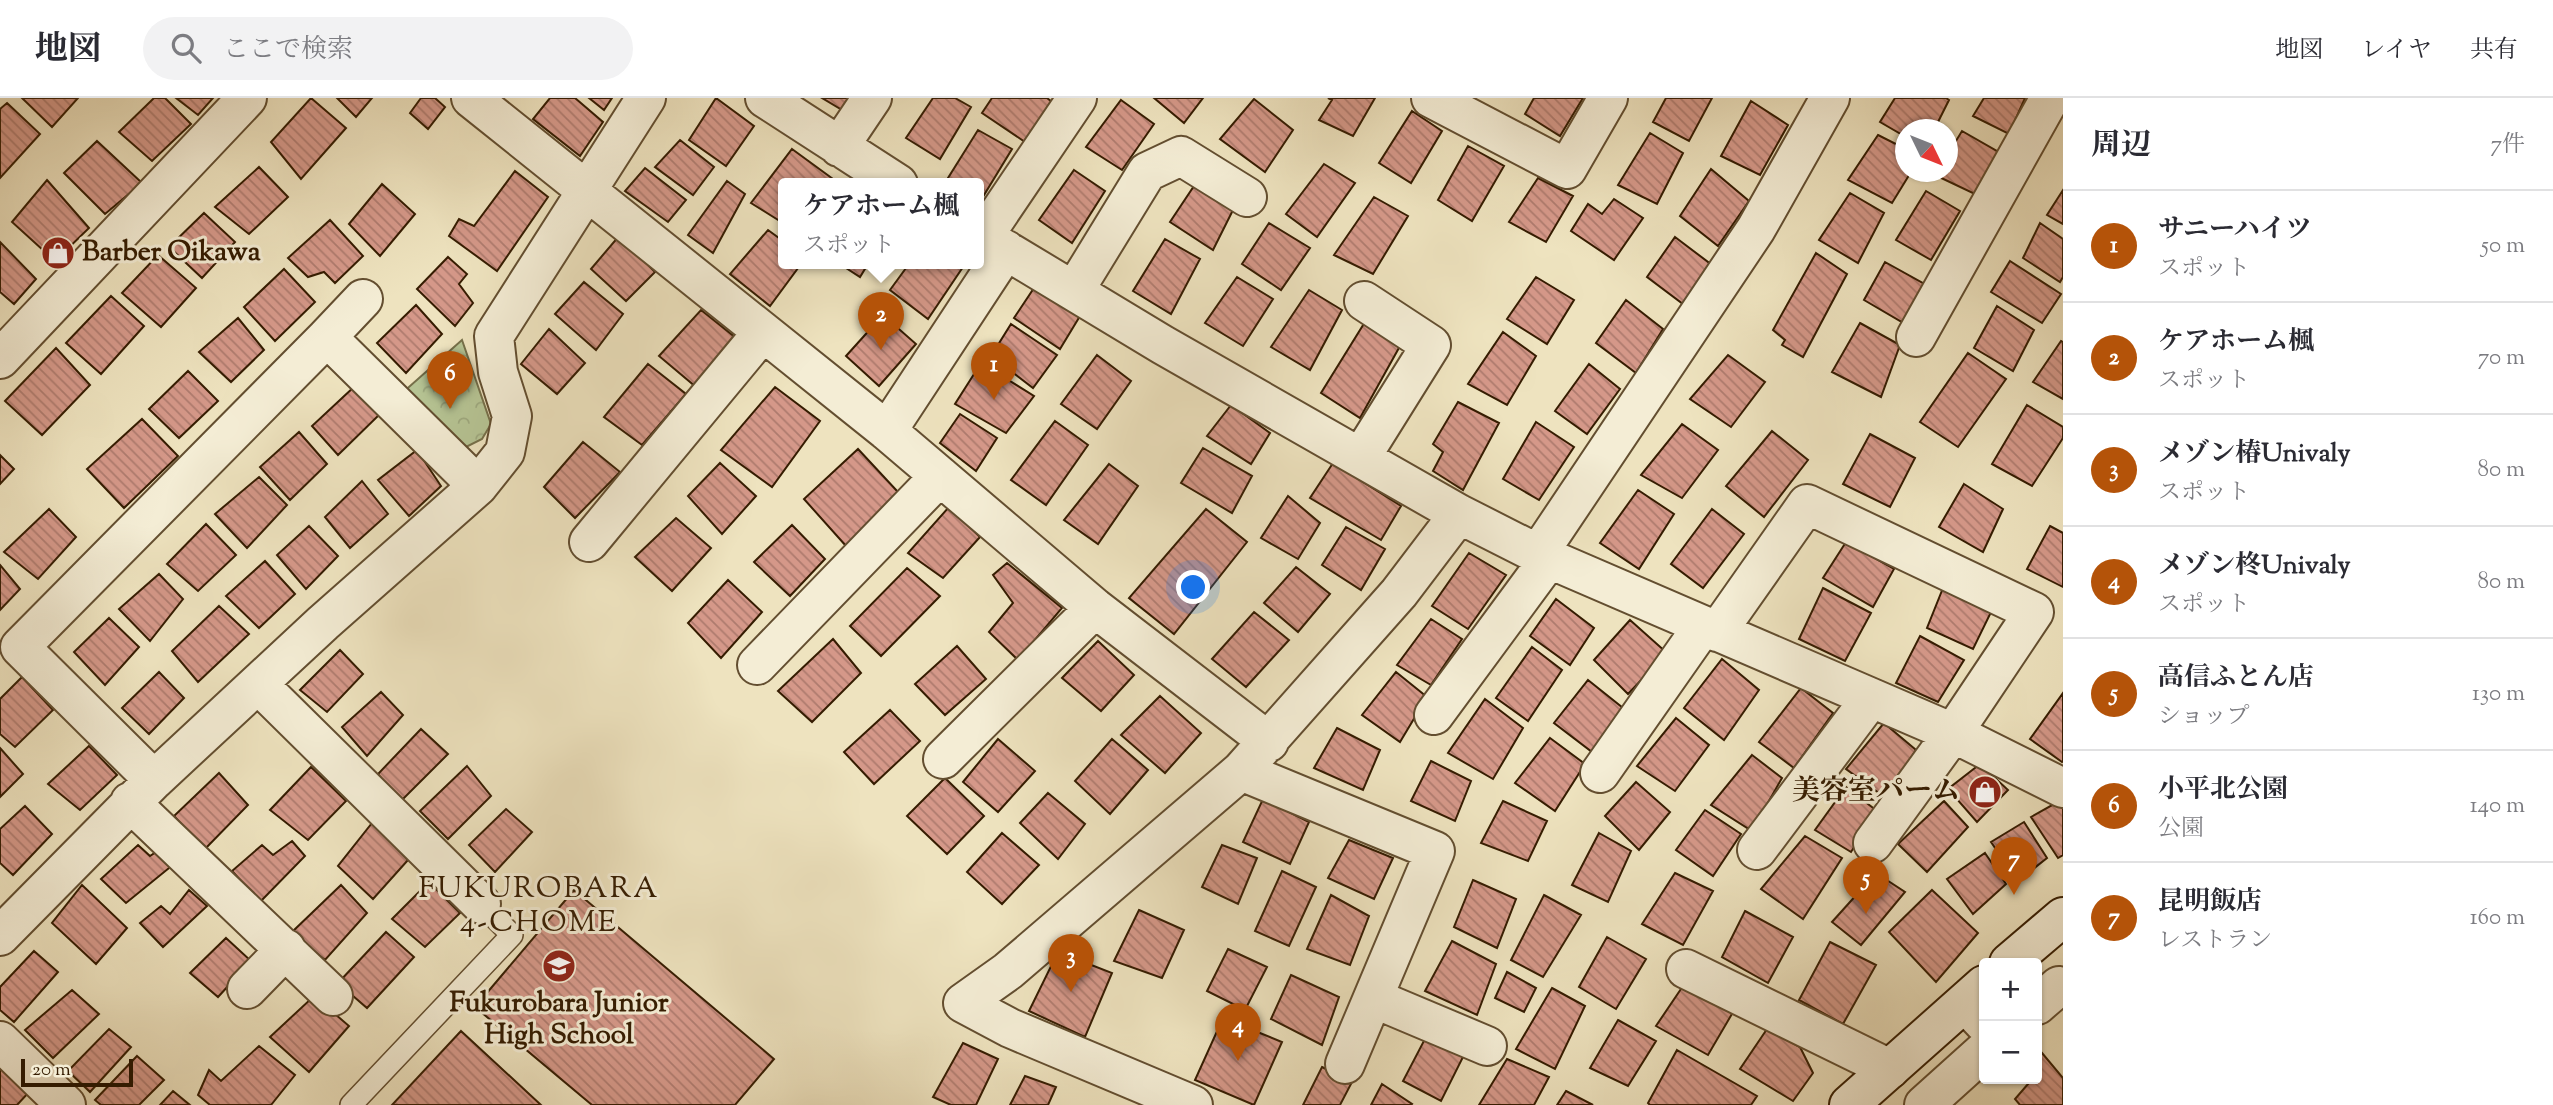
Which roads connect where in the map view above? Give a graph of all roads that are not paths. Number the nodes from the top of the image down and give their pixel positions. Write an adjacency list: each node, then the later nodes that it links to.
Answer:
1 (247, 98): 23 (street)
2 (471, 98): 13 (street)
3 (646, 98): 13 (street)
4 (765, 98): 11 (street)
5 (872, 98): 11 (street)
6 (1077, 98): 15 (street)
7 (1431, 98): 8 (street)
8 (1608, 98)
9 (1830, 98): 30 (street)
10 (2050, 98): 22 (street)
11 (839, 147): 12 (street)
12 (888, 178)
13 (588, 191): 20 (street); 27 (street)
14 (1247, 197): 17 (street)
15 (989, 240): 17 (street)
16 (974, 269): 24 (street)
17 (1074, 291): 25 (street)
18 (363, 299): 21 (street)
19 (1364, 301): 25 (street)
20 (762, 333): 24 (street); 29 (street)
21 (327, 337): 27 (street); 43 (street)
22 (1916, 337)
23 (0, 359)
24 (887, 431): 26 (street)
25 (1360, 457): 28 (street)
26 (940, 476): 31 (street); 33 (street)
27 (478, 486): 34 (street)
28 (1459, 514): 30 (street); 38 (street)
29 (589, 542)
30 (1544, 557): 32 (street); 36 (street)
31 (1095, 608): 38 (street); 39 (street)
32 (1710, 629): 35 (street); 37 (street); 41 (street)
33 (757, 665)
34 (258, 684): 43 (street); 46 (street)
35 (1871, 698): 37 (street); 45 (street)
36 (1434, 715)
37 (1953, 733): 42 (street); 44 (street)
38 (1269, 742): 40 (street)
39 (943, 759)
40 (1241, 771): 54 (street); 63 (street)
41 (1600, 773)
42 (2063, 788)
43 (142, 791): 47 (street); 49 (street)
44 (1873, 843)
45 (1757, 850)
46 (481, 904): 62 (lane)
47 (7, 914)
48 (2063, 917): 50 (street)
49 (286, 949): 52 (street); 53 (street)
50 (2015, 958)
51 (1686, 970): 60 (street)
52 (247, 989)
53 (333, 996)
54 (1373, 998): 57 (street); 59 (street)
55 (1978, 1004): 60 (street)
56 (0, 1041): 61 (street)
57 (1487, 1046)
58 (1979, 1056): 65 (street)
59 (1345, 1064)
60 (1890, 1069): 64 (street)
61 (66, 1105)
62 (351, 1105)
63 (1192, 1105)
64 (1849, 1105)
65 (1924, 1105)

